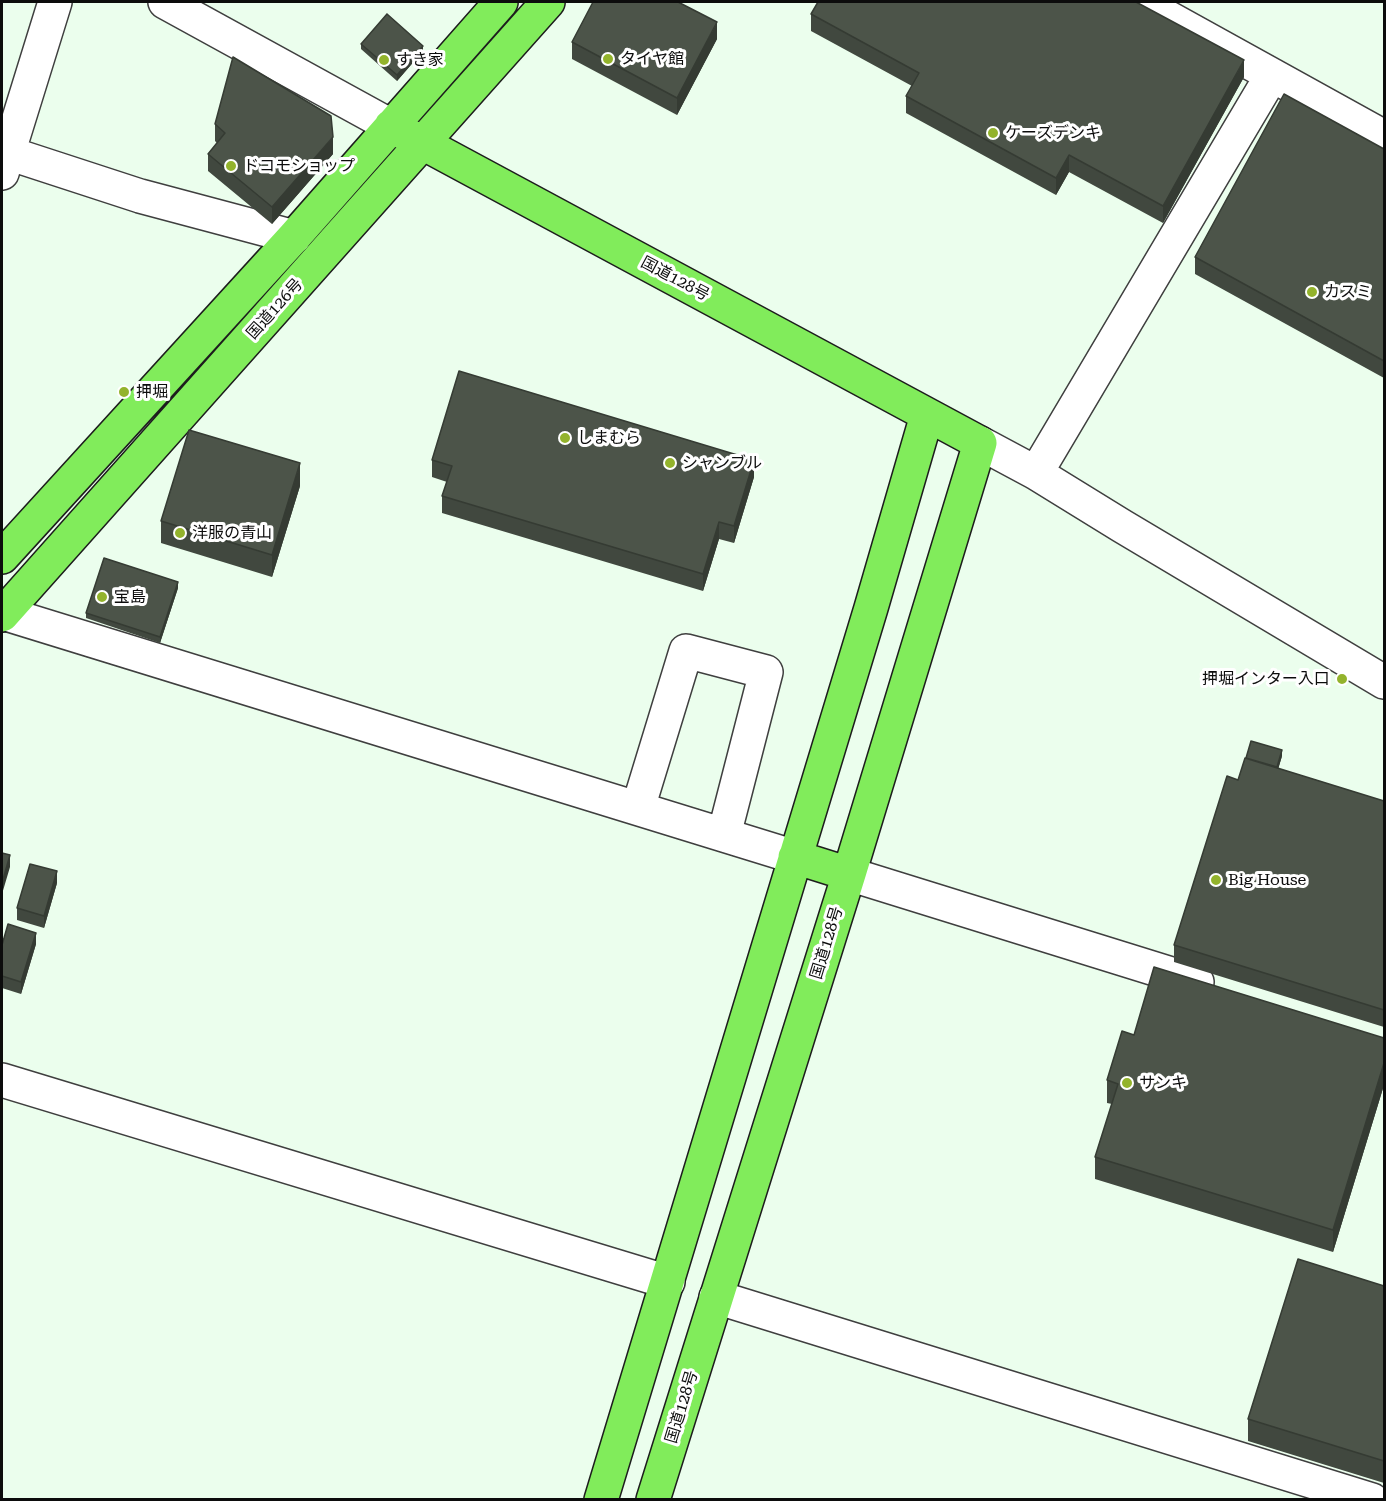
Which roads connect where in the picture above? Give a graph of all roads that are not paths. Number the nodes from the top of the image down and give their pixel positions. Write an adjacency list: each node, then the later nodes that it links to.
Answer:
1 (55, 2): 10 (street)
2 (501, 2): 7 (highway)
3 (548, 2): 9 (highway, 国道126号)
4 (1140, 2): 6 (street)
5 (178, 4): 7 (street)
6 (1272, 75): 8 (street); 14 (street)
7 (391, 126): 9 (highway, 国道128号); 11 (highway)
8 (1384, 137)
9 (423, 143): 12 (highway, 国道128号); 16 (highway, 国道126号)
10 (4, 159): 11 (street)
11 (294, 237): 15 (highway)
12 (927, 415): 13 (highway, 国道128号); 20 (highway)
13 (980, 443): 14 (street); 21 (highway, 国道128号)
14 (1036, 473): 17 (street)
15 (2, 556)
16 (2, 614): 18 (street)
17 (1384, 682)
18 (638, 808): 19 (street); 19 (street)
19 (724, 835): 20 (street)
20 (795, 857): 21 (highway); 24 (highway)
21 (849, 874): 22 (street); 25 (highway, 国道128号)
22 (1220, 989)
23 (2, 1080): 24 (street)
24 (668, 1282): 25 (highway); 26 (highway)
25 (716, 1297): 27 (highway, 国道128号); 28 (street)
26 (600, 1500)
27 (653, 1500)
28 (1372, 1500)

